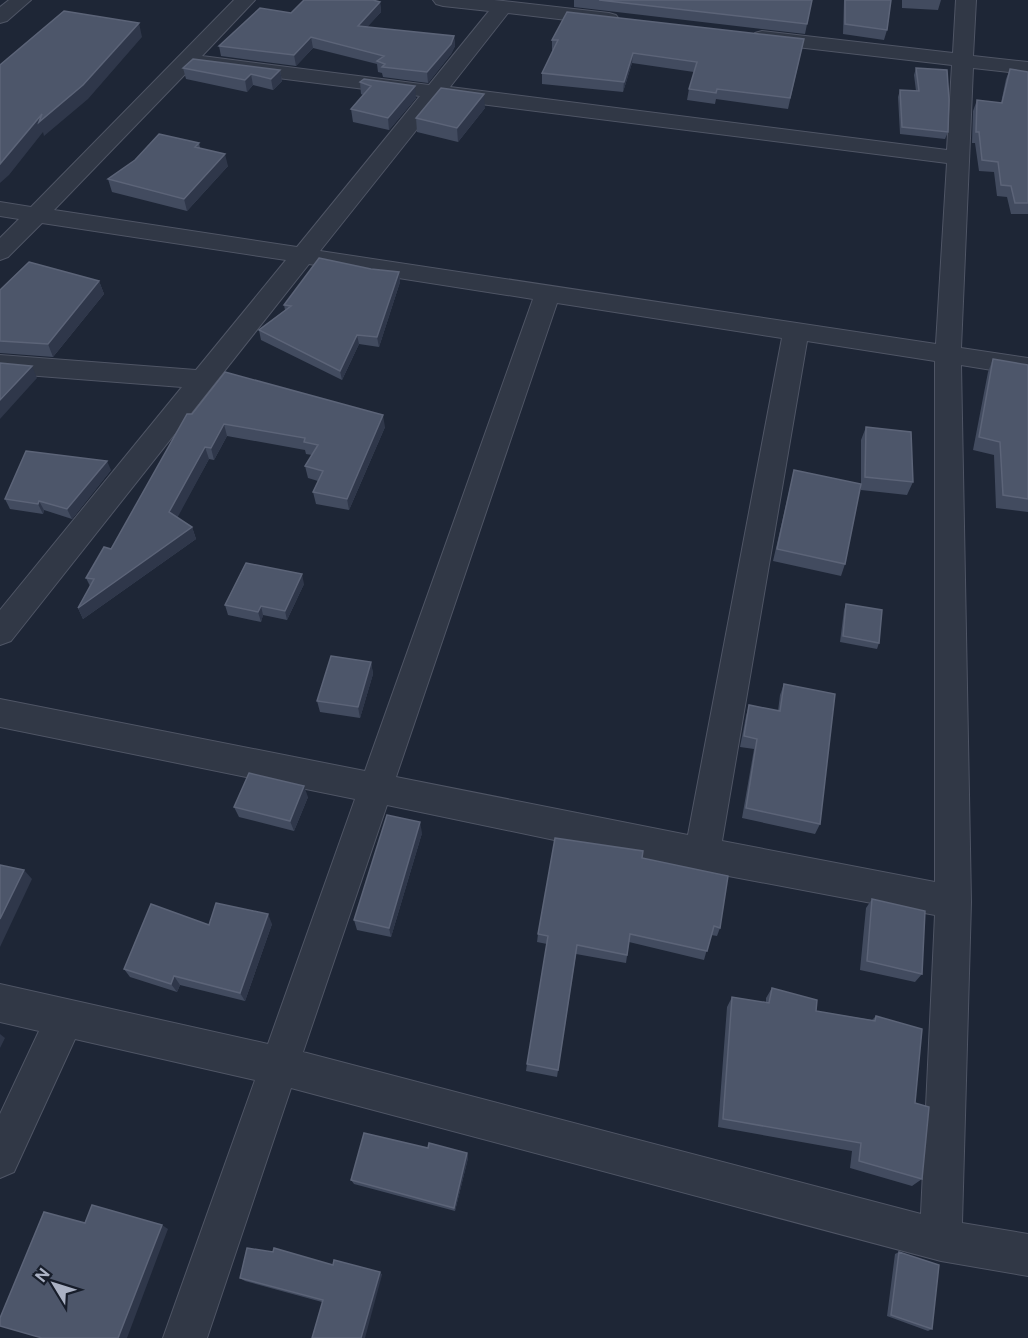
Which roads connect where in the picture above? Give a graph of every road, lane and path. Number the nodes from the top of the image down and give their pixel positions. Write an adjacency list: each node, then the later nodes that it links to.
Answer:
1 (21, 0): 6 (street)
2 (245, 0): 9 (street)
3 (443, 0): 5 (street)
4 (966, 0): 10 (street)
5 (503, 7): 7 (street); 12 (street)
6 (0, 17)
7 (633, 22)
8 (739, 34): 10 (street)
9 (187, 60): 12 (street); 15 (street)
10 (963, 60): 11 (street); 13 (street)
11 (1028, 68)
12 (434, 91): 13 (street); 17 (street)
13 (958, 158): 20 (street)
14 (0, 209): 15 (street)
15 (36, 215): 16 (street); 17 (street)
16 (0, 252)
17 (302, 255): 18 (street); 23 (street)
18 (548, 292): 19 (street); 26 (street)
19 (796, 331): 20 (street); 27 (street)
20 (948, 354): 22 (street); 28 (street)
21 (0, 364): 23 (street)
22 (1028, 366)
23 (202, 380): 24 (street)
24 (0, 632)
25 (0, 713): 26 (street)
26 (375, 787): 27 (street); 31 (street)
27 (702, 855): 28 (street)
28 (953, 902): 33 (street)
29 (0, 1003): 30 (street)
30 (64, 1018): 31 (street); 32 (street)
31 (280, 1066): 33 (street); 35 (street)
32 (0, 1158)
33 (941, 1240): 34 (street)
34 (1028, 1255)
35 (184, 1338)

